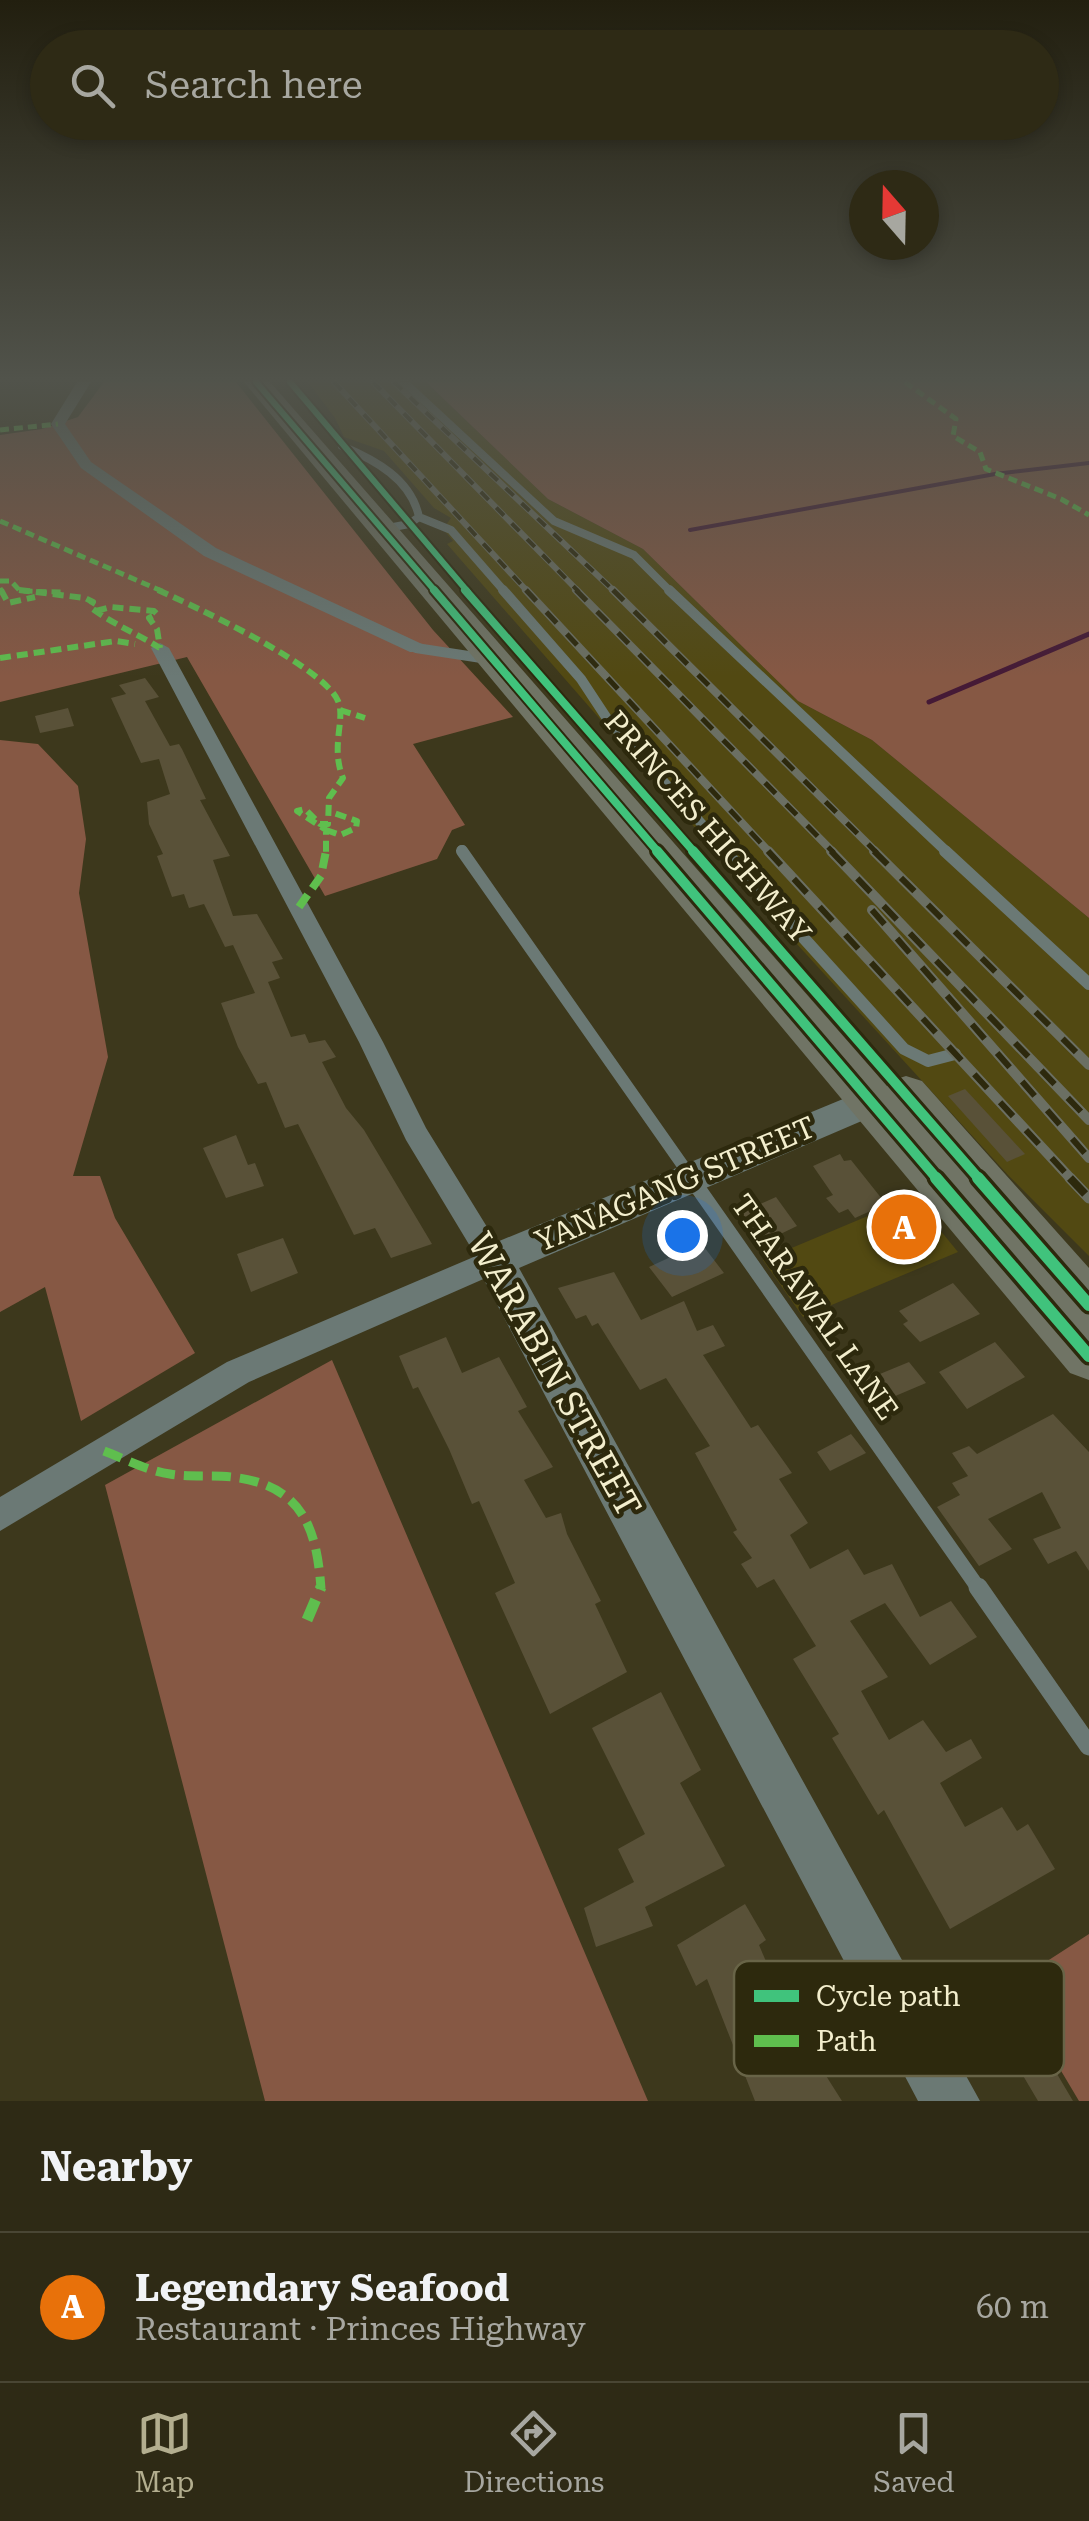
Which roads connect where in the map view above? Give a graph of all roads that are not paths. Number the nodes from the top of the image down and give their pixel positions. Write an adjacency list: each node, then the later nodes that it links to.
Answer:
1 (107, 480): 7 (street)
2 (359, 480): 5 (highway, PRINCES HIGHWAY)
3 (369, 480): 5 (highway, PRINCES HIGHWAY)
4 (506, 480): 10 (lane)
5 (404, 523): 8 (highway, PRINCES HIGHWAY); 11 (lane); 13 (highway, PRINCES HIGHWAY)
6 (160, 648): 15 (street, WARABIN STREET)
7 (416, 648): 8 (lane)
8 (497, 660): 12 (highway, PRINCES HIGHWAY)
9 (462, 850): 14 (lane, THARAWAL LANE)
10 (1089, 984)
11 (955, 1054)
12 (872, 1101): 14 (street, YANAGANG STREET); 18 (highway, PRINCES HIGHWAY)
13 (975, 1174): 16 (highway); 17 (highway, PRINCES HIGHWAY)
14 (690, 1175): 15 (street, YANAGANG STREET); 20 (lane, THARAWAL LANE)
15 (494, 1261): 19 (street, YANAGANG STREET); 21 (street, WARABIN STREET)
16 (1089, 1284)
17 (1089, 1305)
18 (1089, 1356)
19 (0, 1515)
20 (1089, 1746)
21 (874, 1961)
22 (936, 2076): 23 (street, WARABIN STREET)
23 (950, 2101)

